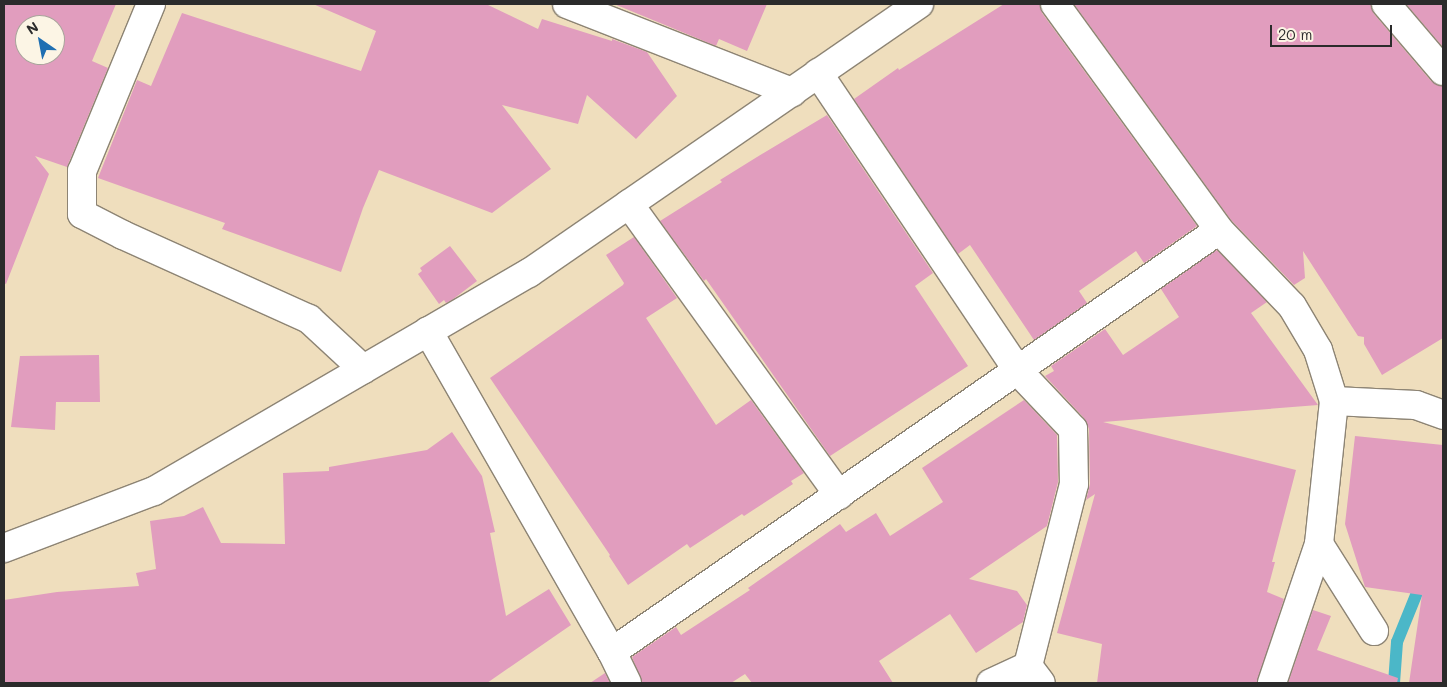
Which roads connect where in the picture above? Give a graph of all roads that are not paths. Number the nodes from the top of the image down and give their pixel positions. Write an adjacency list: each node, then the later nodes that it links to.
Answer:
1 (151, 4): 12 (street)
2 (567, 4): 8 (street)
3 (919, 4): 7 (street)
4 (1055, 4): 10 (street)
5 (1386, 4): 6 (street)
6 (1443, 71)
7 (818, 73): 8 (street); 13 (street)
8 (792, 92): 9 (street)
9 (628, 204): 11 (street); 16 (street)
10 (1219, 230): 13 (street); 14 (street)
11 (428, 331): 12 (street); 20 (street)
12 (363, 369): 18 (street)
13 (1018, 371): 16 (street); 21 (street)
14 (1334, 401): 15 (street); 17 (street)
15 (1443, 415)
16 (839, 495): 20 (street)
17 (1319, 544): 19 (street); 24 (street)
18 (4, 548)
19 (1374, 631)
20 (612, 652): 22 (street)
21 (1035, 674): 23 (street)
22 (626, 683)
23 (991, 683)
24 (1272, 683)

